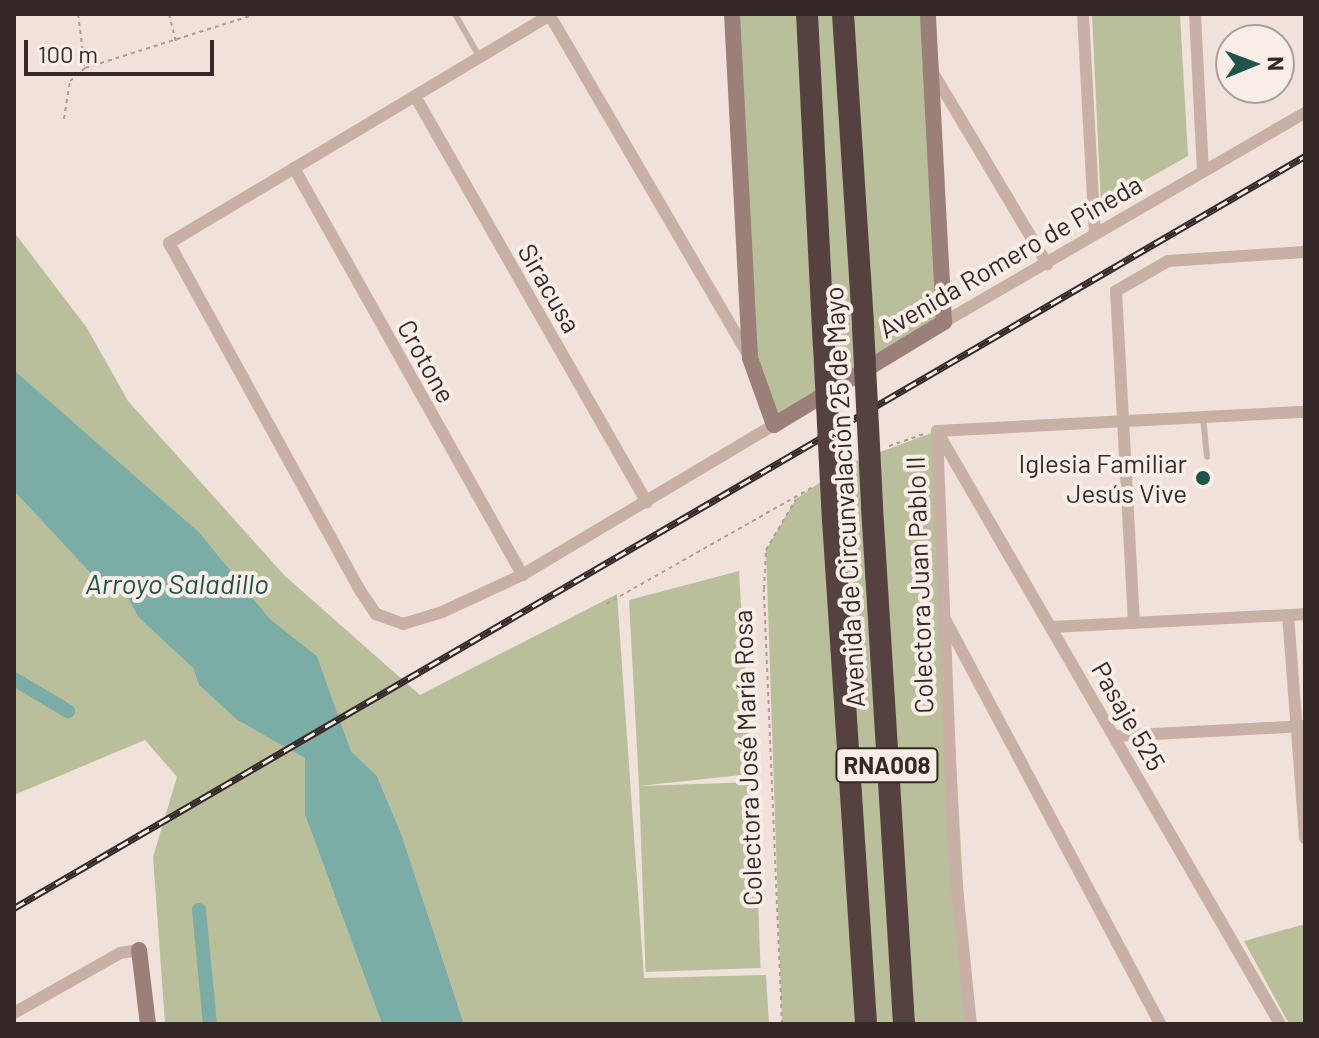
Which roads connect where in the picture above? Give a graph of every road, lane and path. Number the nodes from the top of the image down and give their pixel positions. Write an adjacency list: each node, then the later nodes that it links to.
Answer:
1 (78, 14): 14 (path)
2 (169, 14): 12 (path)
3 (256, 14): 12 (path)
4 (455, 14): 13 (lane)
5 (732, 14): 25 (main road)
6 (807, 14): 48 (highway, Avenida de Circunvalación 25 de Mayo / RNA008, bridge)
7 (845, 14): 49 (highway, Avenida de Circunvalación 25 de Mayo / RNA008, bridge)
8 (928, 14): 15 (main road)
9 (1083, 14): 21 (street)
10 (1195, 14): 20 (street)
11 (550, 15): 13 (street); 25 (street)
12 (176, 43): 14 (path)
13 (480, 57): 16 (street)
14 (85, 68): 18 (path)
15 (931, 69): 23 (street); 24 (main road)
16 (415, 96): 19 (street); 32 (street, Siracusa)
17 (1305, 113): 20 (street, Avenida Romero de Pineda)
18 (64, 119)
19 (294, 168): 33 (street, Crotone); 33 (street, Avenida Romero de Pineda)
20 (1203, 171): 21 (street, Avenida Romero de Pineda)
21 (1095, 234): 23 (street, Avenida Romero de Pineda)
22 (1305, 252): 28 (street)
23 (1047, 264): 24 (street, Avenida Romero de Pineda)
24 (944, 322): 29 (main road, Avenida Romero de Pineda)
25 (750, 358): 29 (main road)
26 (1305, 412): 27 (street)
27 (1203, 417): 28 (street); 31 (lane)
28 (1123, 421): 30 (street); 38 (street)
29 (774, 425): 32 (street, Avenida Romero de Pineda)
30 (937, 431): 37 (street, Colectora Juan Pablo II); 39 (street, Pasaje 525)
31 (1207, 457)
32 (647, 502): 33 (street, Avenida Romero de Pineda)
33 (522, 575)
34 (606, 604): 47 (path, Colectora José María Rosa)
35 (1305, 614): 36 (street)
36 (1288, 615): 38 (street); 40 (street)
37 (944, 616): 50 (street, Colectora Juan Pablo II); 51 (street)
38 (1134, 623): 39 (street)
39 (1052, 627): 41 (street, Pasaje 525)
40 (1301, 726): 41 (street); 42 (street)
41 (1116, 736): 52 (street, Pasaje 525)
42 (1305, 831): 43 (street)
43 (1305, 838)
44 (139, 950): 45 (street); 46 (main road)
45 (14, 1013)
46 (148, 1024)
47 (782, 1024)
48 (866, 1024)
49 (904, 1024)
50 (971, 1024)
51 (1160, 1024)
52 (1280, 1024)

